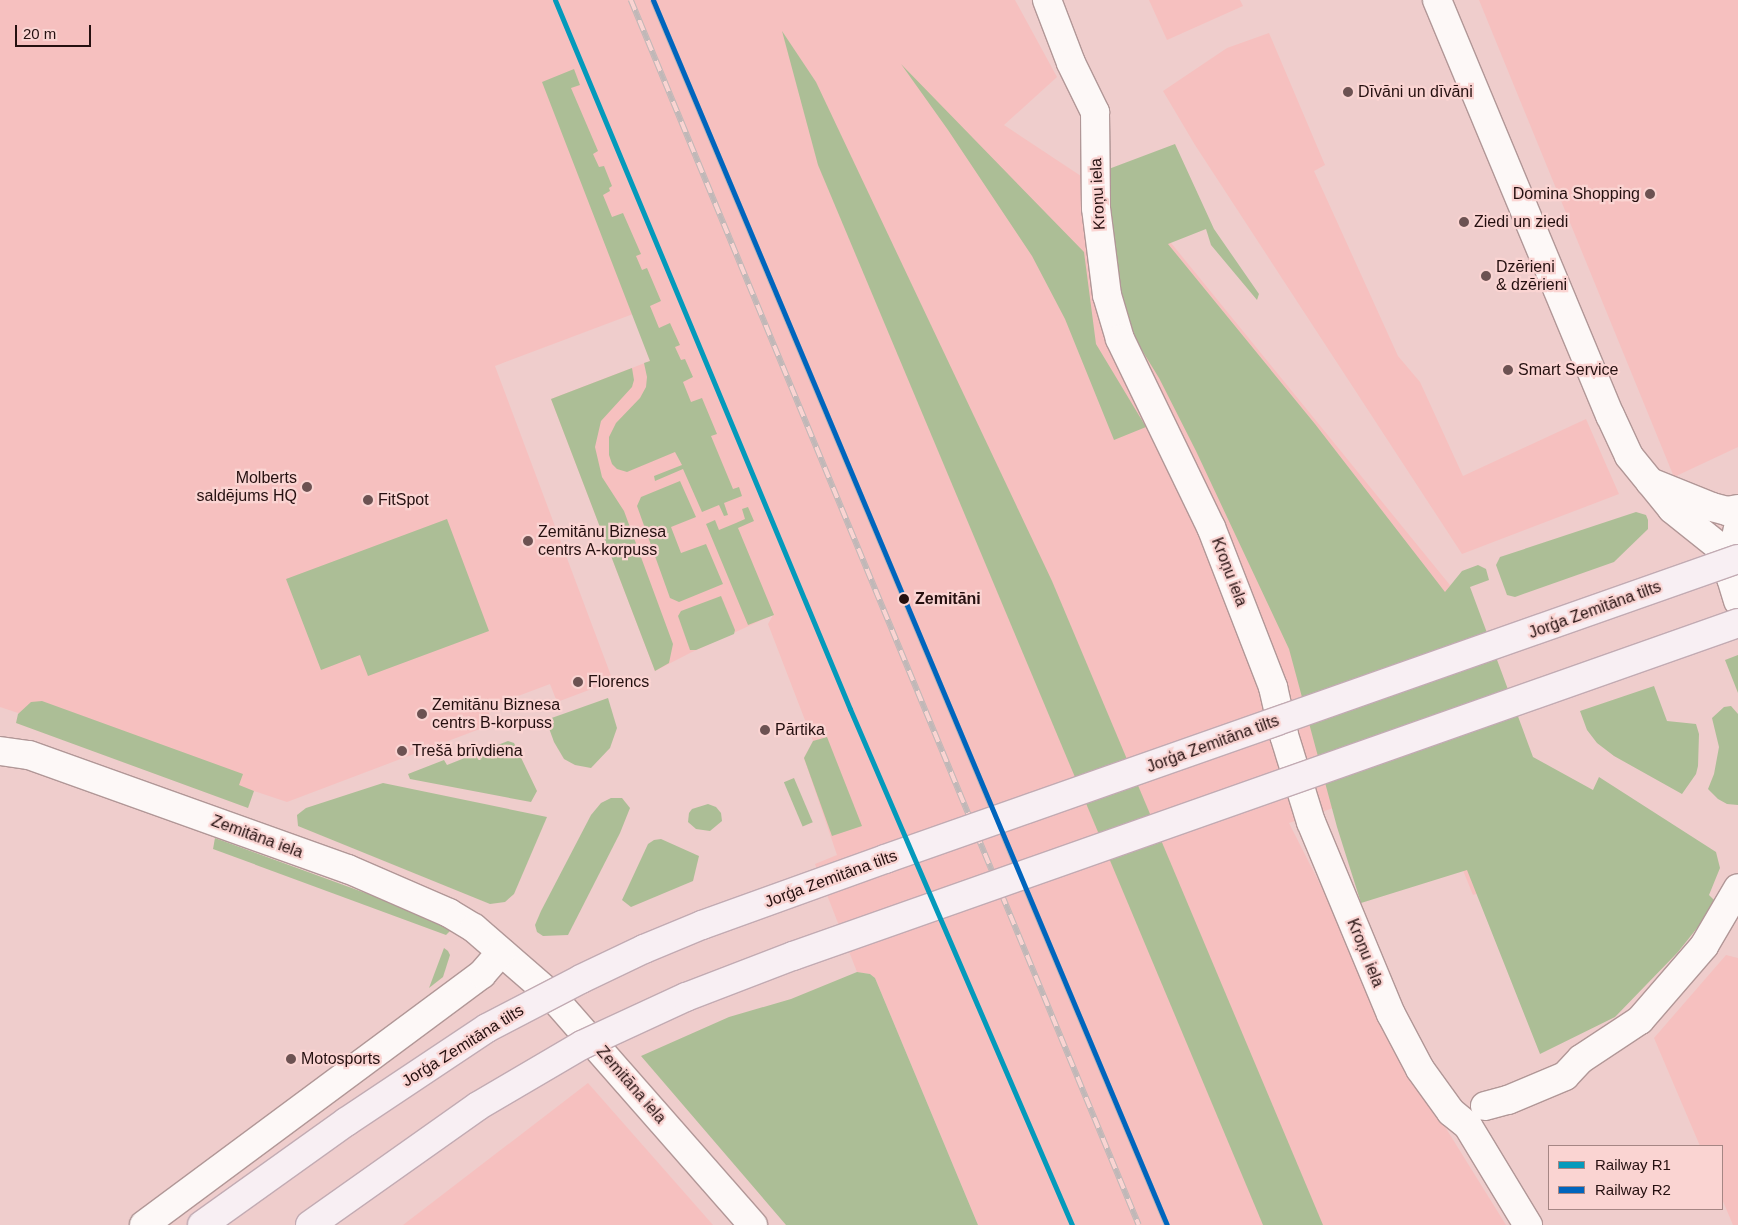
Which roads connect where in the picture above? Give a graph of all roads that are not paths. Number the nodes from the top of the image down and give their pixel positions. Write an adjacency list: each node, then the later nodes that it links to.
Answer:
1 (1047, 0): 12 (street, Kroņu iela)
2 (1437, 0): 3 (street)
3 (1650, 482): 4 (street); 6 (street)
4 (1738, 509)
5 (1738, 528): 6 (street)
6 (1735, 558): 7 (street); 14 (main road, Jorģa Zemitāna tilts, bridge)
7 (1738, 602)
8 (1738, 623): 15 (main road, bridge)
9 (0, 751): 11 (street, Zemitāna iela)
10 (1738, 888): 12 (street)
11 (501, 952): 13 (street); 16 (street, Zemitāna iela)
12 (1477, 1116): 17 (street, Kroņu iela)
13 (144, 1225)
14 (202, 1225)
15 (310, 1225)
16 (753, 1225)
17 (1528, 1225)

